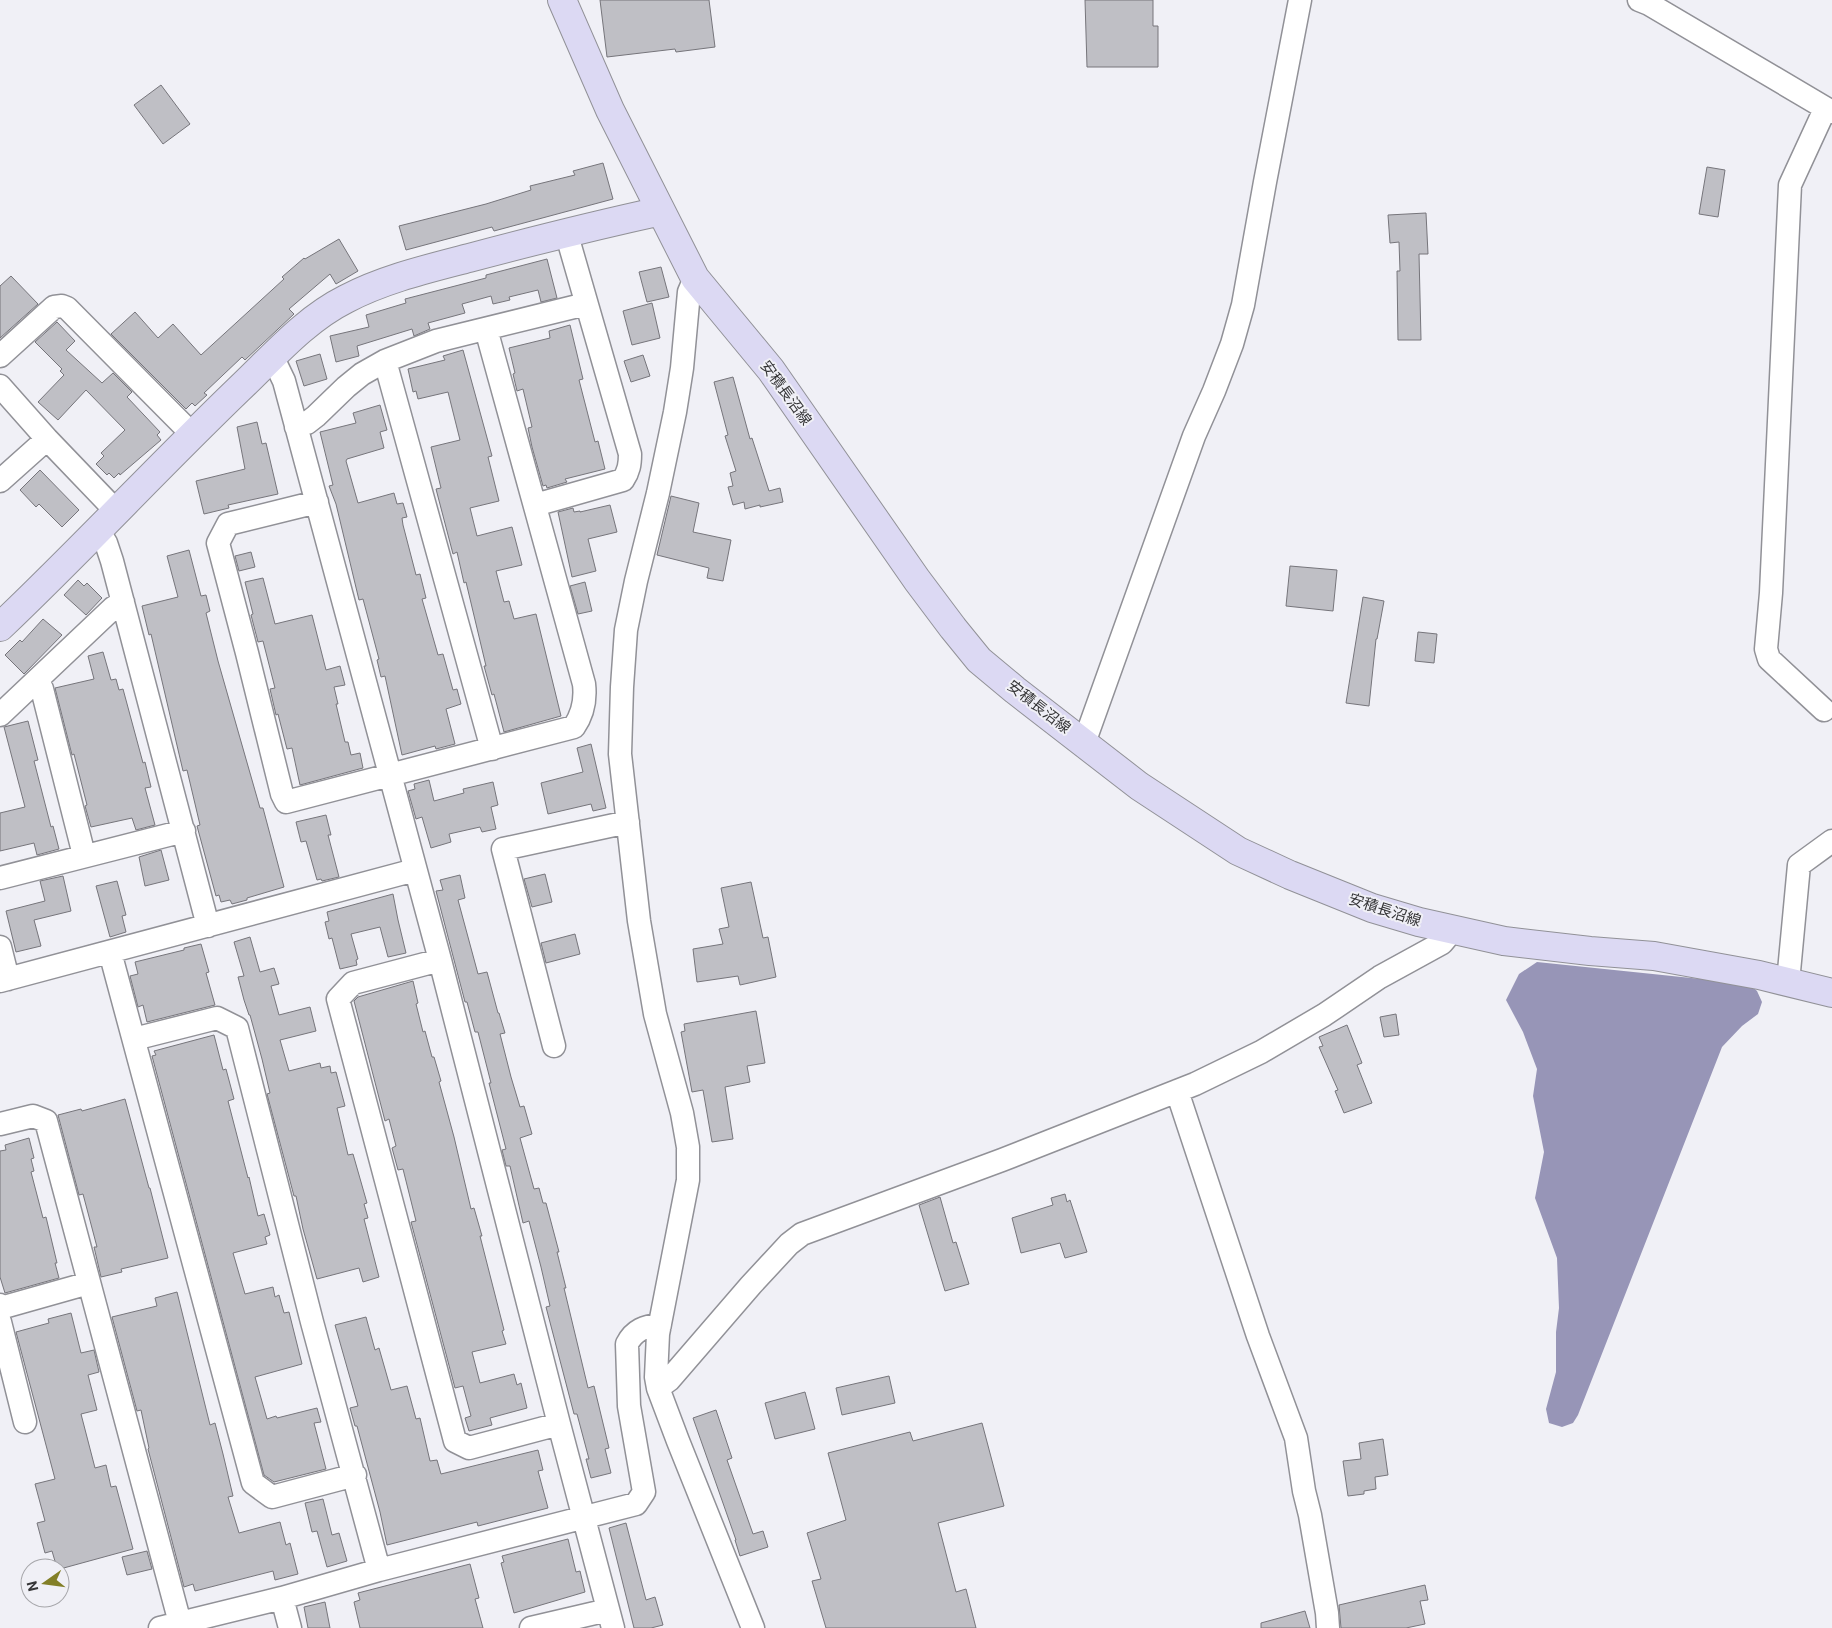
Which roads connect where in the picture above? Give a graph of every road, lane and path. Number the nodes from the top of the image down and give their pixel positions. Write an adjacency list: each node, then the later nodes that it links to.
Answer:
1 (562, 0): 5 (main road, 安積長沼線)
2 (1300, 0): 26 (street)
3 (1647, 1): 4 (street)
4 (1828, 110): 24 (street)
5 (661, 211): 6 (main road); 7 (main road, 安積長沼線)
6 (566, 232): 8 (street); 11 (main road)
7 (695, 278): 26 (main road, 安積長沼線); 29 (street)
8 (586, 304): 9 (street); 19 (street)
9 (486, 329): 12 (street); 19 (street)
10 (0, 356): 15 (street)
11 (272, 358): 14 (street); 15 (main road)
12 (385, 361): 14 (street); 27 (street)
13 (0, 386): 16 (street)
14 (296, 426): 18 (street)
15 (192, 434): 20 (main road)
16 (47, 439): 17 (street); 20 (street)
17 (0, 481)
18 (317, 502): 28 (street); 28 (street)
19 (535, 505): 27 (street)
20 (108, 521): 21 (street); 22 (main road)
21 (123, 602): 23 (street); 30 (street)
22 (0, 627)
23 (38, 680): 25 (street); 32 (street)
24 (1824, 710)
25 (0, 715)
26 (1084, 743): 36 (main road, 安積長沼線)
27 (492, 749): 28 (street)
28 (391, 775): 33 (street)
29 (628, 822): 44 (street); 50 (street)
30 (184, 831): 32 (street); 35 (street)
31 (1832, 840): 41 (street)
32 (84, 855): 34 (street)
33 (415, 870): 35 (street); 39 (street)
34 (0, 878)
35 (208, 926): 38 (street)
36 (1453, 930): 41 (main road, 安積長沼線); 45 (street)
37 (0, 947): 40 (street)
38 (110, 952): 40 (street); 43 (street)
39 (440, 960): 53 (street); 53 (street)
40 (4, 980)
41 (1788, 982): 42 (main road, 安積長沼線)
42 (1832, 993)
43 (134, 1039): 54 (street); 54 (street)
44 (554, 1046)
45 (1177, 1090): 51 (street); 63 (street)
46 (0, 1124): 47 (street)
47 (89, 1283): 48 (street); 59 (street)
48 (0, 1305)
49 (0, 1322): 52 (street)
50 (660, 1325): 51 (street); 55 (street)
51 (658, 1388): 62 (street)
52 (25, 1422)
53 (559, 1424): 55 (street)
54 (354, 1475): 56 (street)
55 (584, 1518): 56 (street); 58 (street)
56 (379, 1570): 57 (street)
57 (282, 1598): 59 (street); 60 (street)
58 (611, 1619): 61 (street)
59 (170, 1625)
60 (290, 1628)
61 (531, 1628)
62 (753, 1628)
63 (1328, 1628)

